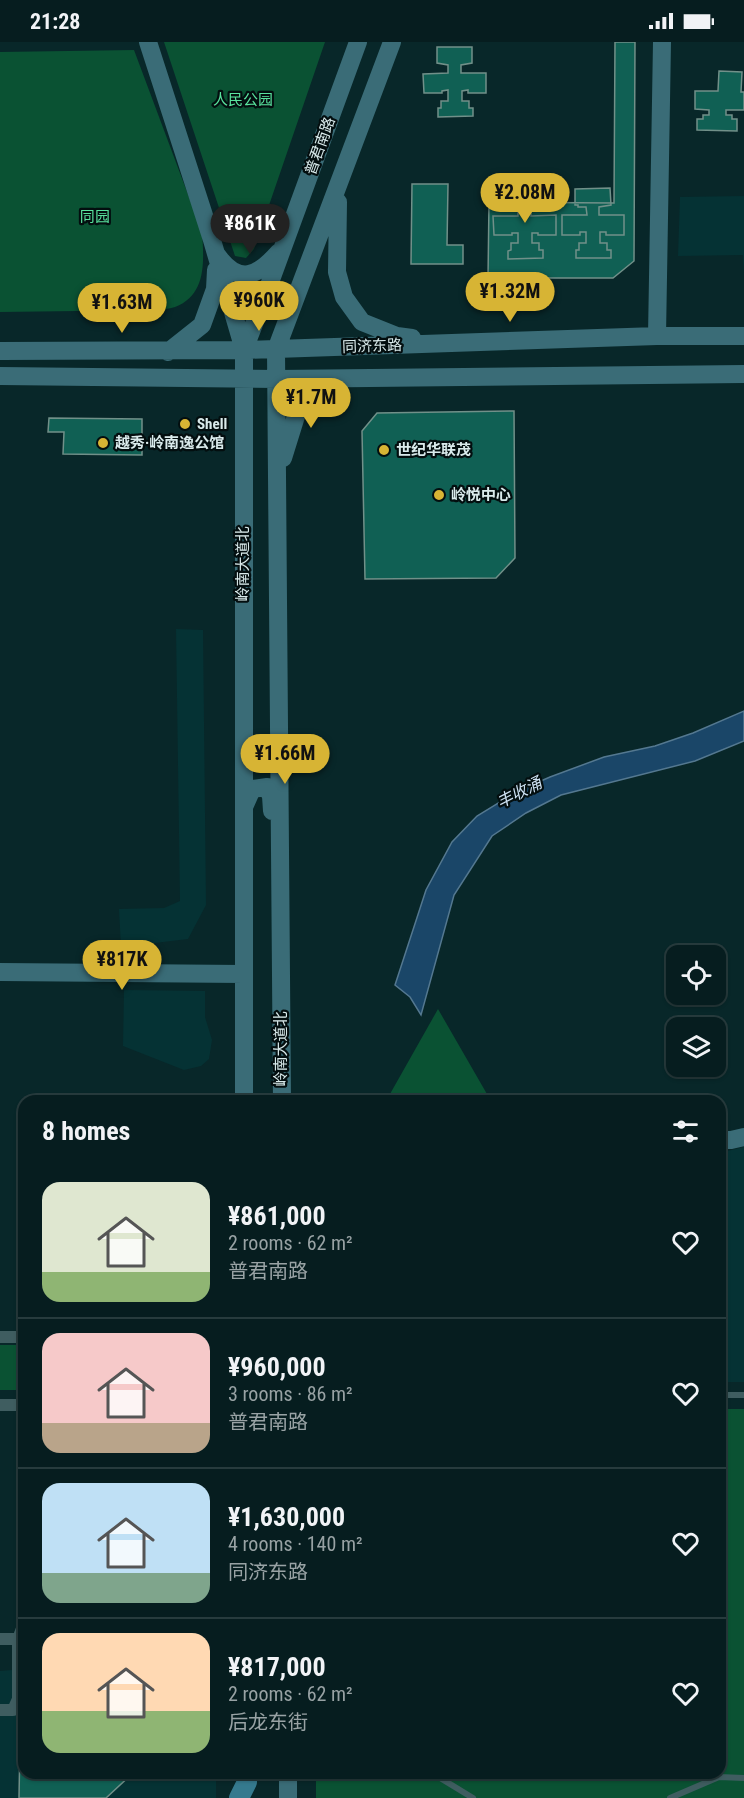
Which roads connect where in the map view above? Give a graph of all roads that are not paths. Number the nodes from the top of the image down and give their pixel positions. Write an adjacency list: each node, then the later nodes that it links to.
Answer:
1 (148, 42): 7 (main road, 岭南大道北)
2 (357, 42): 6 (main road, 普君南路)
3 (392, 42): 5 (main road, 普君南路)
4 (662, 42): 8 (main road)
5 (339, 185): 10 (main road); 11 (main road, 普君南路)
6 (283, 247): 7 (main road); 13 (main road, 普君南路)
7 (215, 251): 13 (main road, 岭南大道北); 14 (main road)
8 (657, 336): 9 (main road, 同济东路); 10 (main road, 同济东路)
9 (744, 336)
10 (453, 343): 11 (main road, 同济东路)
11 (276, 350): 13 (main road, 同济东路); 19 (main road, 岭南大道北)
12 (0, 351): 14 (main road, 同济东路)
13 (244, 351): 14 (main road, 同济东路); 18 (main road, 岭南大道北)
14 (168, 352)
15 (744, 374): 17 (main road, 同济东路)
16 (0, 376): 18 (main road, 同济东路)
17 (343, 378): 19 (main road, 同济东路); 20 (main road)
18 (243, 379): 19 (main road, 同济东路); 21 (main road, 岭南大道北)
19 (277, 379): 20 (main road, 岭南大道北)
20 (278, 477): 22 (main road, 岭南大道北)
21 (244, 807): 22 (main road); 24 (main road, 岭南大道北)
22 (280, 871): 26 (main road, 岭南大道北)
23 (0, 972): 24 (main road)
24 (244, 974): 25 (main road, 岭南大道北)
25 (244, 1095)
26 (282, 1095)
27 (744, 1137): 28 (main road)
28 (726, 1140)
29 (0, 1337): 30 (street)
30 (18, 1337)
31 (726, 1395): 32 (lane)
32 (744, 1395)
33 (0, 1405): 34 (street)
34 (18, 1405)
35 (0, 1639): 36 (street)
36 (18, 1639)
37 (18, 1699): 38 (street)
38 (0, 1710)
39 (726, 1778): 40 (lane)
40 (744, 1778)
41 (288, 1779): 44 (main road)
42 (442, 1779): 45 (lane)
43 (717, 1779): 46 (lane)
44 (288, 1798)
45 (473, 1798)
46 (670, 1798)

